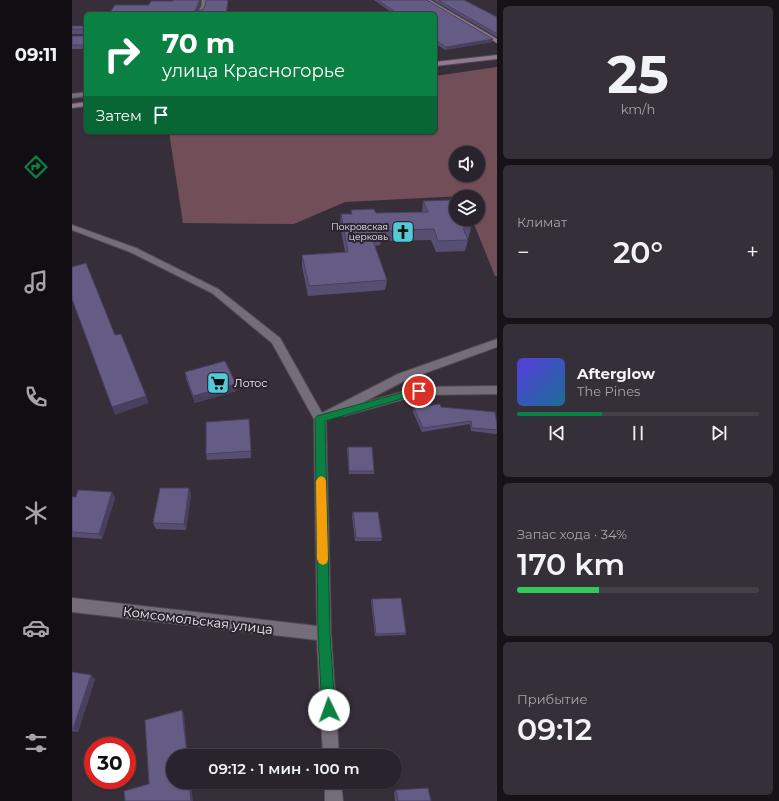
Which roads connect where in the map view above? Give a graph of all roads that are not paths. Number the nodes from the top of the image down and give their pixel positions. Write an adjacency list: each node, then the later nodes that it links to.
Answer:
1 (204, 0): 3 (street)
2 (427, 0): 4 (main road)
3 (200, 12)
4 (497, 41)
5 (497, 57): 6 (main road)
6 (437, 64)
7 (84, 94): 8 (street)
8 (72, 96)
9 (84, 104): 10 (main road)
10 (72, 106)
11 (72, 226): 14 (street)
12 (497, 343): 14 (street)
13 (497, 390): 14 (street)
14 (320, 419): 16 (street)
15 (72, 605): 16 (street, Комсомольская улица)
16 (324, 634): 17 (street)
17 (331, 749)
18 (333, 789): 19 (street)
19 (334, 801)

